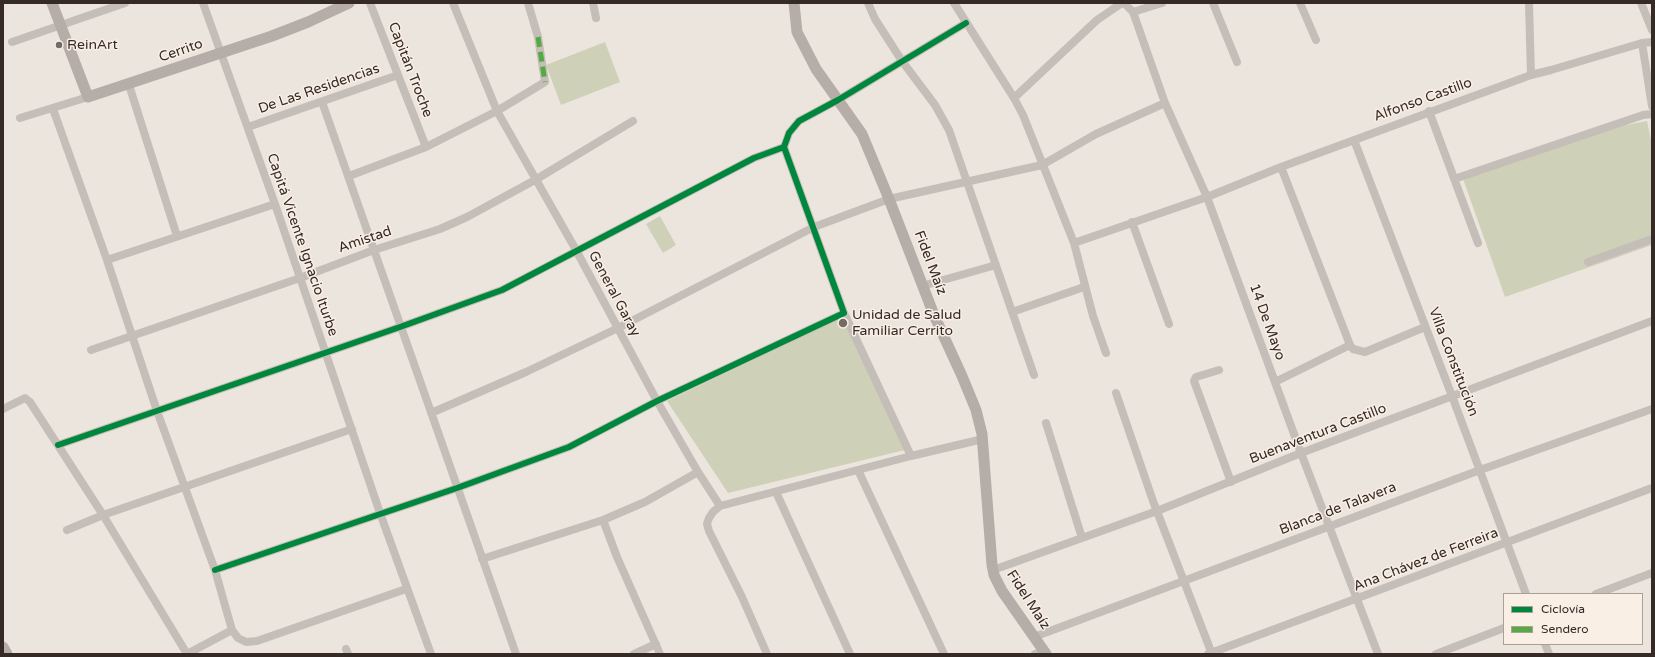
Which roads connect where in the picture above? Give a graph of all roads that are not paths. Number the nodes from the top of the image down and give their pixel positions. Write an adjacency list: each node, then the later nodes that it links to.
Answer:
1 (52, 3): 21 (street)
2 (125, 3): 21 (street)
3 (203, 3): 27 (street, Capitá Vicente Ignacio Iturbe)
4 (349, 3): 27 (street, Cerrito)
5 (370, 3): 30 (street, Capitán Troche)
6 (453, 3): 40 (street, General Garay)
7 (528, 3): 40 (street)
8 (593, 3): 19 (street)
9 (794, 3): 35 (street, Fidel Maíz)
10 (868, 3): 28 (street)
11 (954, 3): 20 (street)
12 (1123, 3): 18 (street, 14 De Mayo); 34 (street)
13 (1162, 3): 18 (street)
14 (1213, 3): 29 (street)
15 (1300, 3): 23 (street)
16 (1529, 3): 31 (street)
17 (1641, 3): 22 (street)
18 (1133, 12): 37 (street, 14 De Mayo)
19 (596, 18)
20 (966, 23): 28 (street); 34 (street)
21 (60, 26): 24 (street); 33 (street)
22 (1652, 30)
23 (1316, 40)
24 (12, 42)
25 (1652, 42): 26 (street, Alfonso Castillo)
26 (1642, 43): 31 (street, Alfonso Castillo); 38 (street)
27 (220, 54): 32 (street, Cerrito); 45 (street, Capitá Vicente Ignacio Iturbe)
28 (902, 61): 35 (street); 54 (street)
29 (1237, 62)
30 (398, 75): 36 (street, De Las Residencias); 47 (street, Capitán Troche)
31 (1531, 75): 41 (street, Alfonso Castillo)
32 (129, 85): 33 (street, Cerrito); 60 (street)
33 (88, 97): 39 (street, Cerrito)
34 (1014, 98): 49 (street)
35 (838, 100): 48 (street); 56 (street, Fidel Maíz)
36 (322, 102): 45 (street, De Las Residencias); 51 (street)
37 (1165, 103): 49 (street); 55 (street, 14 De Mayo)
38 (1652, 106)
39 (53, 109): 43 (street, Cerrito); 66 (street)
40 (497, 111): 47 (street); 53 (street, General Garay)
41 (1429, 111): 46 (street, Alfonso Castillo); 52 (street)
42 (1652, 114): 52 (street)
43 (20, 118)
44 (633, 121): 53 (street, Amistad)
45 (248, 128): 57 (street, Capitá Vicente Ignacio Iturbe)
46 (1354, 140): 50 (street, Alfonso Castillo); 77 (street, Villa Constitución)
47 (426, 147): 51 (street)
48 (784, 147): 59 (street); 65 (street)
49 (1042, 165): 54 (street); 62 (street)
50 (1281, 167): 55 (street, Alfonso Castillo); 80 (street)
51 (349, 176): 64 (street)
52 (1454, 179): 63 (street)
53 (535, 180): 64 (street, Amistad); 65 (street, General Garay)
54 (966, 182): 56 (street); 68 (street)
55 (1207, 196): 58 (street, Alfonso Castillo); 86 (street, 14 De Mayo)
56 (890, 199): 59 (street); 70 (street, Fidel Maíz)
57 (275, 204): 60 (street); 69 (street, Capitá Vicente Ignacio Iturbe)
58 (1132, 222): 62 (street, Alfonso Castillo); 75 (street)
59 (814, 227): 73 (street); 78 (street)
60 (178, 236): 66 (street)
61 (1652, 238): 67 (street)
62 (1074, 243): 71 (street)
63 (1478, 244)
64 (374, 250): 69 (street, Amistad); 76 (street)
65 (576, 250): 76 (street); 78 (street, General Garay)
66 (107, 260): 79 (street)
67 (1588, 262)
68 (996, 265): 70 (street); 72 (street)
69 (300, 278): 79 (street, Amistad); 82 (street, Capitá Vicente Ignacio Iturbe)
70 (922, 286): 96 (street, Fidel Maíz)
71 (1084, 287): 72 (street); 83 (street)
72 (1012, 312): 85 (street)
73 (844, 313): 89 (street); 99 (street)
74 (1652, 322): 88 (street, Buenaventura Castillo)
75 (1170, 324)
76 (400, 327): 82 (street); 93 (street)
77 (1425, 327): 80 (street); 88 (street, Villa Constitución)
78 (618, 328): 89 (street, General Garay); 93 (street)
79 (133, 336): 81 (street, Amistad); 92 (street)
80 (1350, 345): 86 (street)
81 (90, 350)
82 (325, 352): 92 (street); 95 (street, Capitá Vicente Ignacio Iturbe)
83 (1106, 353)
84 (1219, 370): 103 (street)
85 (1034, 375)
86 (1276, 382): 98 (street, 14 De Mayo)
87 (1116, 394): 109 (street)
88 (1452, 396): 98 (street, Buenaventura Castillo); 101 (street, Villa Constitución)
89 (657, 401): 102 (street, General Garay); 105 (street)
90 (3, 409): 97 (street)
91 (1652, 409): 101 (street, Blanca de Talavera)
92 (157, 411): 97 (street); 104 (street)
93 (431, 413): 105 (street)
94 (1046, 423): 115 (street)
95 (352, 429): 104 (street); 110 (street, Capitá Vicente Ignacio Iturbe)
96 (983, 439): 99 (street); 119 (street, Fidel Maíz)
97 (58, 446): 111 (street)
98 (1301, 453): 103 (street, Buenaventura Castillo); 113 (street, 14 De Mayo)
99 (911, 456): 100 (street)
100 (858, 470): 107 (street); 140 (street)
101 (1480, 470): 113 (street, Blanca de Talavera); 116 (street, Villa Constitución)
102 (698, 472): 108 (street, General Garay); 112 (street)
103 (1232, 482): 109 (street, Buenaventura Castillo)
104 (183, 486): 111 (street); 118 (street)
105 (457, 488): 110 (street); 117 (street)
106 (1652, 488): 116 (street, Ana Chávez de Ferreira)
107 (776, 492): 108 (street); 139 (street)
108 (720, 506): 138 (street)
109 (1157, 511): 115 (street, Buenaventura Castillo); 121 (street)
110 (380, 513): 118 (street); 122 (street, Capitá Vicente Ignacio Iturbe)
111 (103, 515): 114 (street); 133 (street)
112 (603, 520): 117 (street); 129 (street)
113 (1329, 526): 121 (street, Blanca de Talavera); 125 (street, 14 De Mayo)
114 (67, 530)
115 (1082, 538): 119 (street, Buenaventura Castillo)
116 (1507, 543): 123 (street, Villa Constitución); 125 (street, Ana Chávez de Ferreira)
117 (482, 559): 135 (street)
118 (215, 570): 127 (street)
119 (993, 570): 128 (street, Fidel Maíz)
120 (1652, 573): 124 (street)
121 (1184, 582): 128 (street, Blanca de Talavera); 141 (street)
122 (406, 589): 127 (street); 134 (street, Capitá Vicente Ignacio Iturbe)
123 (1526, 593)
124 (1599, 593)
125 (1357, 600): 141 (street, Ana Chávez de Ferreira); 142 (street, 14 De Mayo)
126 (1503, 628): 143 (street)
127 (232, 630): 133 (street)
128 (1034, 637): 131 (street, Fidel Maíz)
129 (656, 644): 136 (street); 137 (street)
130 (3, 647): 132 (street)
131 (1041, 653)
132 (7, 654)
133 (187, 654)
134 (431, 654)
135 (516, 654)
136 (634, 654)
137 (660, 654)
138 (767, 654)
139 (850, 654)
140 (944, 654)
141 (1210, 654)
142 (1378, 654)
143 (1436, 654)

